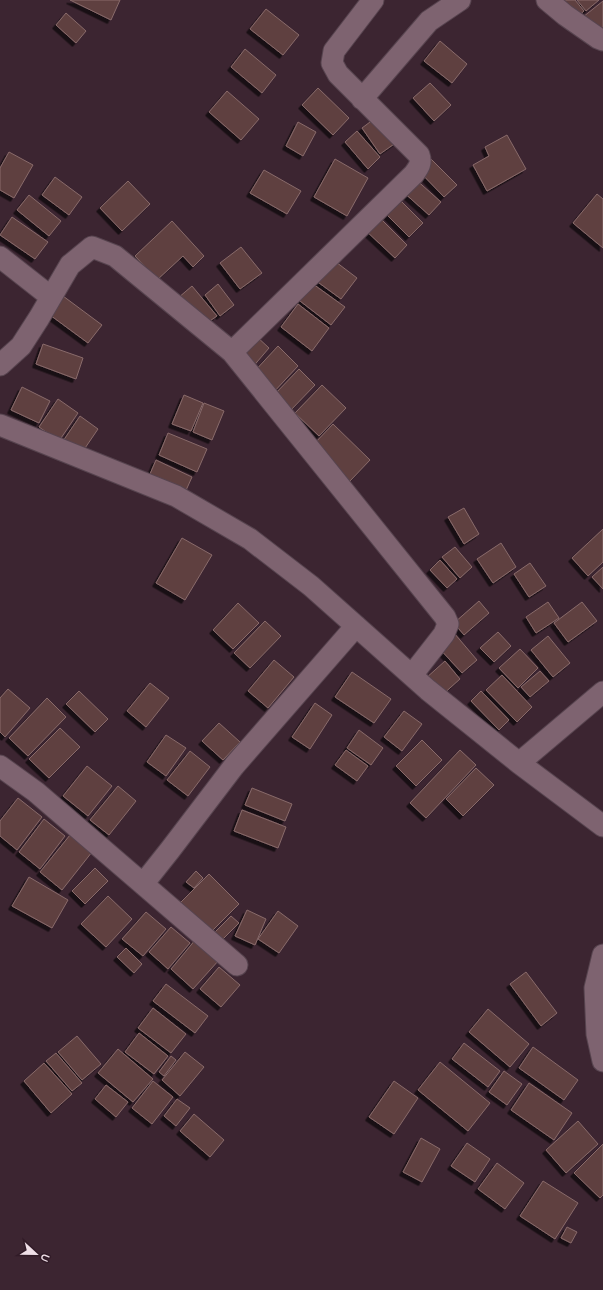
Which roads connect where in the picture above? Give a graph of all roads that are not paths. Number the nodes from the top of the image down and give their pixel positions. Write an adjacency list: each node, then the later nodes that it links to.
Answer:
1 (373, 0): 5 (street)
2 (460, 0): 5 (street)
3 (547, 0): 4 (street)
4 (603, 40)
5 (362, 99): 8 (street)
6 (0, 257): 7 (street)
7 (51, 297): 8 (street); 9 (street)
8 (232, 352): 12 (street)
9 (0, 365)
10 (0, 425): 11 (street)
11 (356, 626): 12 (street); 17 (street)
12 (412, 675): 14 (street)
13 (603, 692): 14 (street)
14 (519, 763): 16 (street)
15 (0, 766): 17 (street)
16 (603, 826)
17 (142, 884): 19 (street)
18 (603, 955): 20 (street)
19 (237, 965)
20 (603, 1060)

